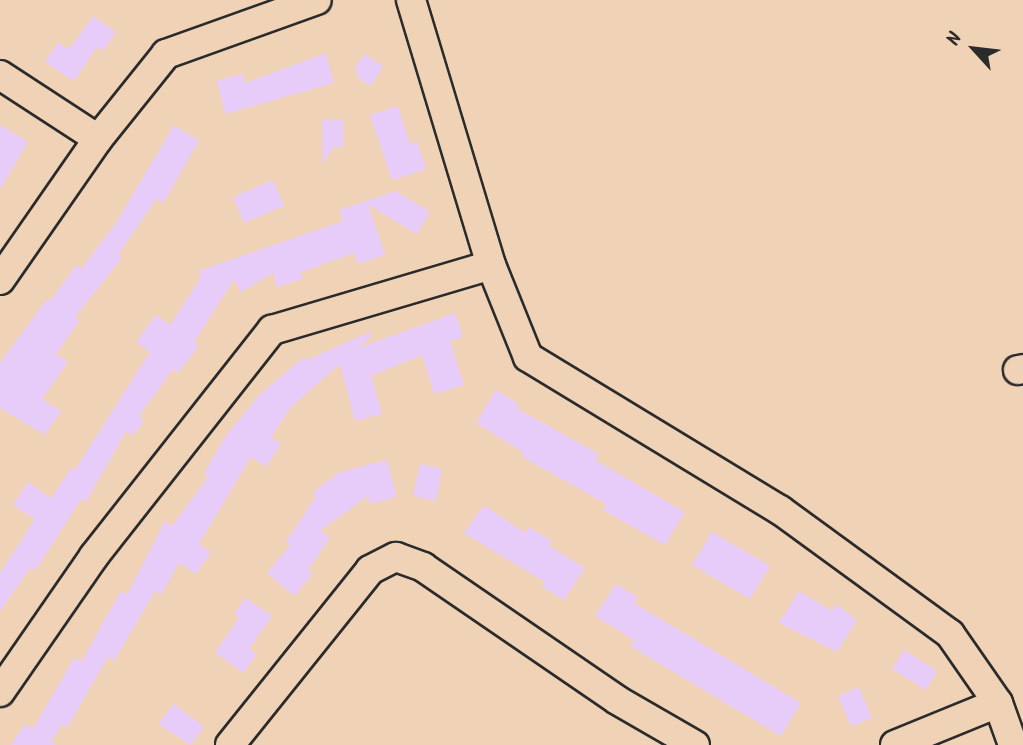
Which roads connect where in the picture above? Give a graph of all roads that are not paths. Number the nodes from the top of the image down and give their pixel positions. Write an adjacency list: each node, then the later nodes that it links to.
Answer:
1 (317, 0): 4 (street)
2 (411, 0): 5 (street)
3 (0, 75): 4 (street)
4 (99, 138): 6 (street)
5 (491, 265): 7 (street); 8 (street)
6 (0, 280)
7 (0, 692)
8 (998, 703): 11 (street); 12 (street)
9 (230, 745): 10 (street)
10 (695, 745)
11 (895, 745)
12 (1013, 745)

